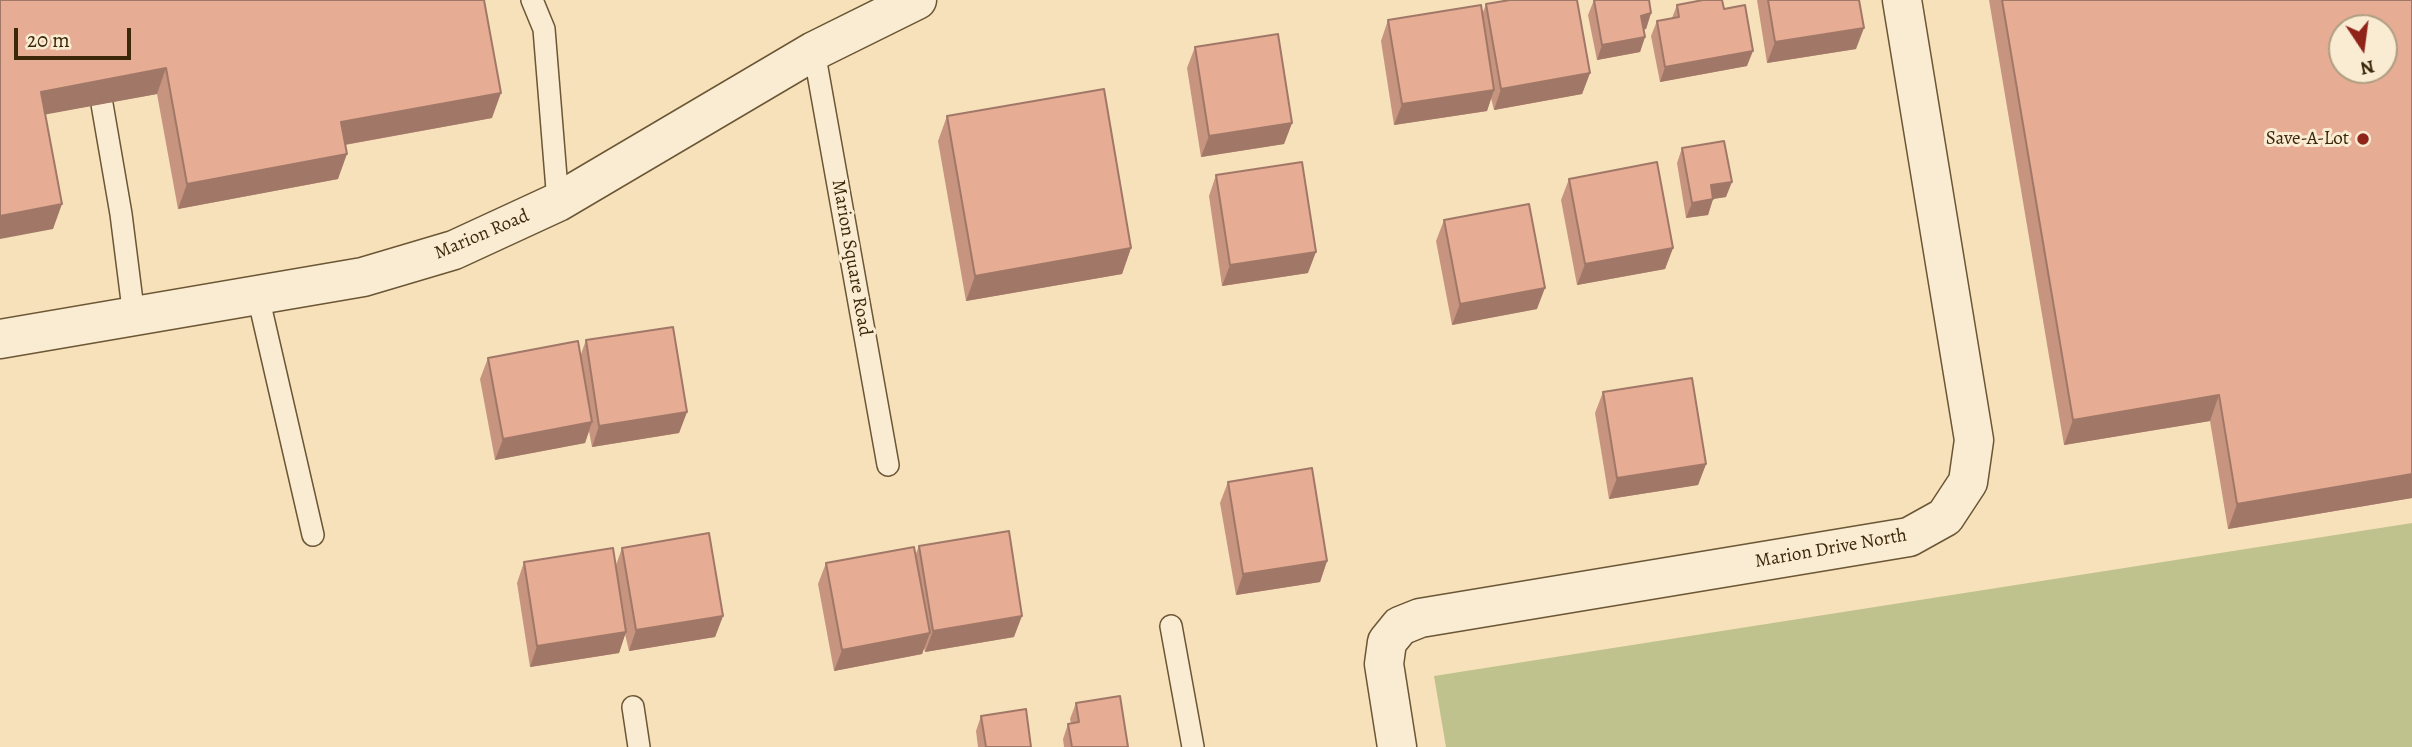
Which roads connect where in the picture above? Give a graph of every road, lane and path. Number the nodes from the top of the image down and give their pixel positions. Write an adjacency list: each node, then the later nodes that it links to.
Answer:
1 (532, 0): 6 (lane)
2 (917, 0): 4 (street, Marion Road)
3 (1902, 0): 16 (street, Marion Drive North)
4 (814, 51): 6 (street, Marion Road); 10 (lane, Marion Square Road)
5 (102, 103): 8 (lane)
6 (558, 202): 7 (street, Marion Road)
7 (258, 296): 8 (street, Marion Road); 11 (lane)
8 (134, 317): 9 (street, Marion Road)
9 (0, 339)
10 (888, 466)
11 (313, 535)
12 (1171, 626): 15 (lane)
13 (633, 707): 14 (lane)
14 (639, 747)
15 (1193, 747)
16 (1397, 747)

